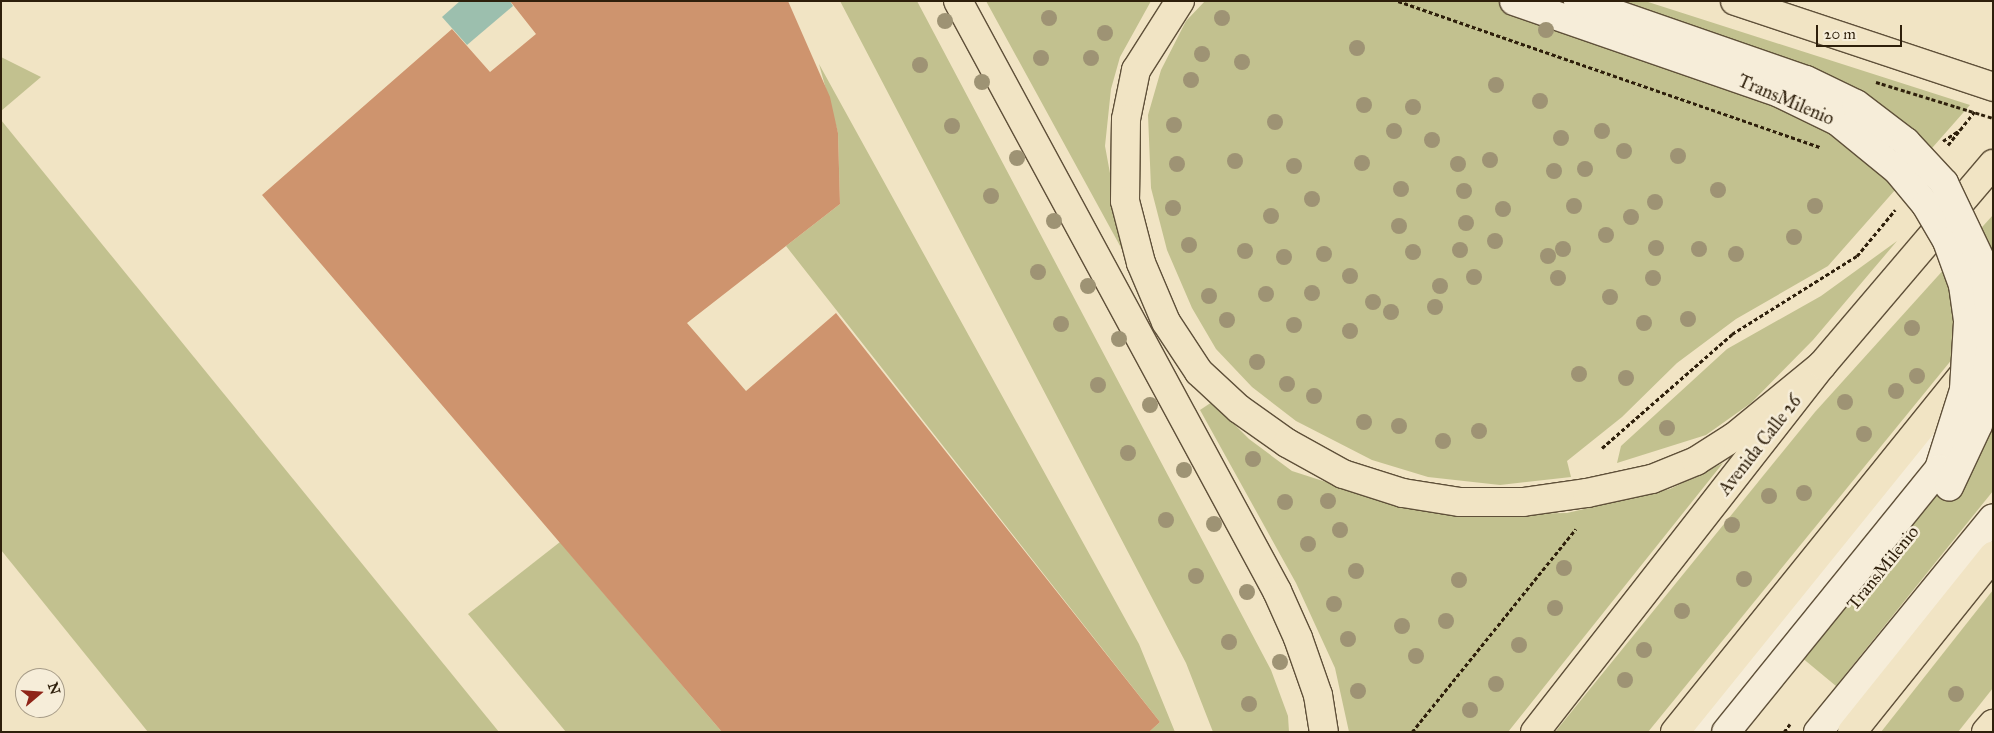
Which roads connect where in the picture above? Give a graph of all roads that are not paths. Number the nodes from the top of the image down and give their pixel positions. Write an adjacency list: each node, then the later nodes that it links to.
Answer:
1 (958, 1): 14 (main road)
2 (1180, 1): 9 (main road)
3 (1514, 1): 18 (lane, TransMilenio, bridge)
4 (1578, 1): 19 (lane, TransMilenio, bridge)
5 (1735, 1): 6 (main road)
6 (1987, 95)
7 (1993, 164): 9 (main road, Avenida Calle 26)
8 (1993, 339): 16 (main road)
9 (1822, 365): 15 (main road, Avenida Calle 26)
10 (1993, 380): 17 (lane, TransMilenio)
11 (1993, 518): 20 (lane)
12 (1993, 556): 21 (main road)
13 (1993, 724): 22 (main road)
14 (1324, 732)
15 (1535, 732)
16 (1675, 732)
17 (1703, 732)
18 (1726, 732)
19 (1749, 732)
20 (1818, 732)
21 (1852, 732)
22 (1986, 732)

